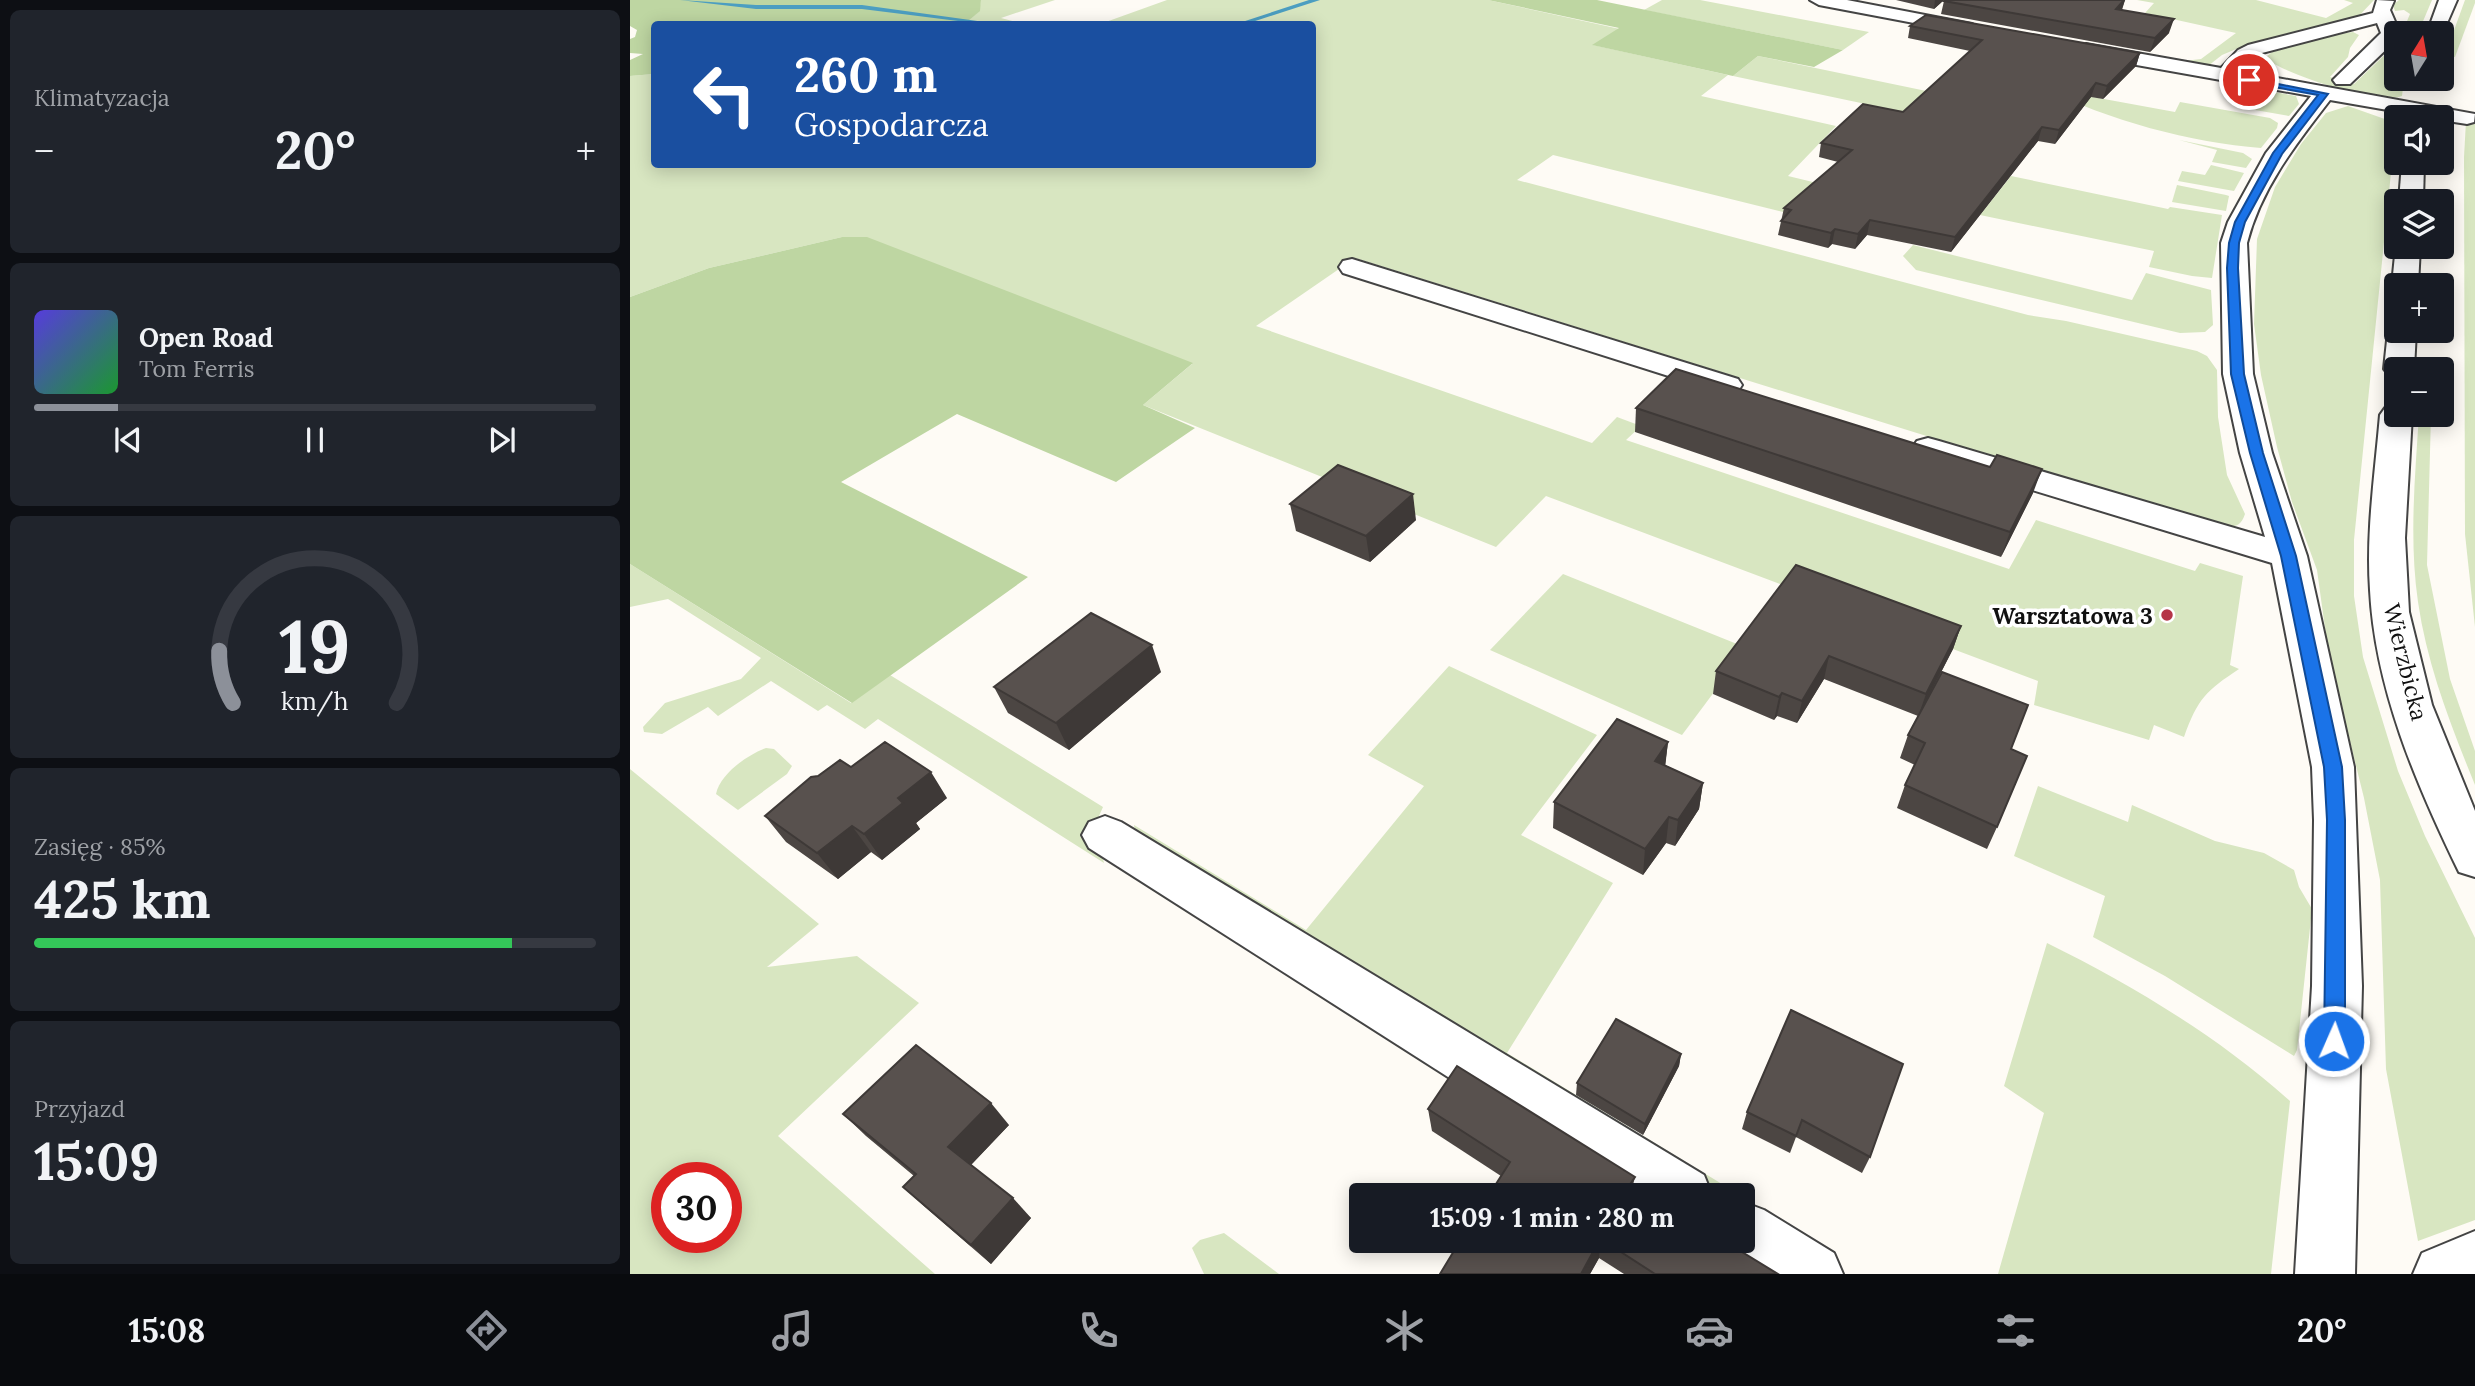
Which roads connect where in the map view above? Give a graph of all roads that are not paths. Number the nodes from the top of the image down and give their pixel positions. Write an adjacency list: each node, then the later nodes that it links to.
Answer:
1 (1819, 0): 3 (street)
2 (2384, 8): 5 (street); 6 (street)
3 (1993, 33)
4 (2061, 46): 5 (street)
5 (2224, 76): 6 (street)
6 (2333, 87): 7 (street); 14 (street)
7 (2388, 105)
8 (2454, 117): 9 (street)
9 (2467, 118)
10 (1352, 267): 11 (street)
11 (1759, 395)
12 (2395, 427): 16 (street, Wierzbicka)
13 (1904, 440): 14 (street)
14 (2288, 556): 21 (street)
15 (1105, 835): 17 (street)
16 (2475, 858)
17 (1665, 1183)
18 (1755, 1238): 20 (street)
19 (2475, 1261): 22 (street)
20 (1813, 1274)
21 (2325, 1274)
22 (2442, 1274)

